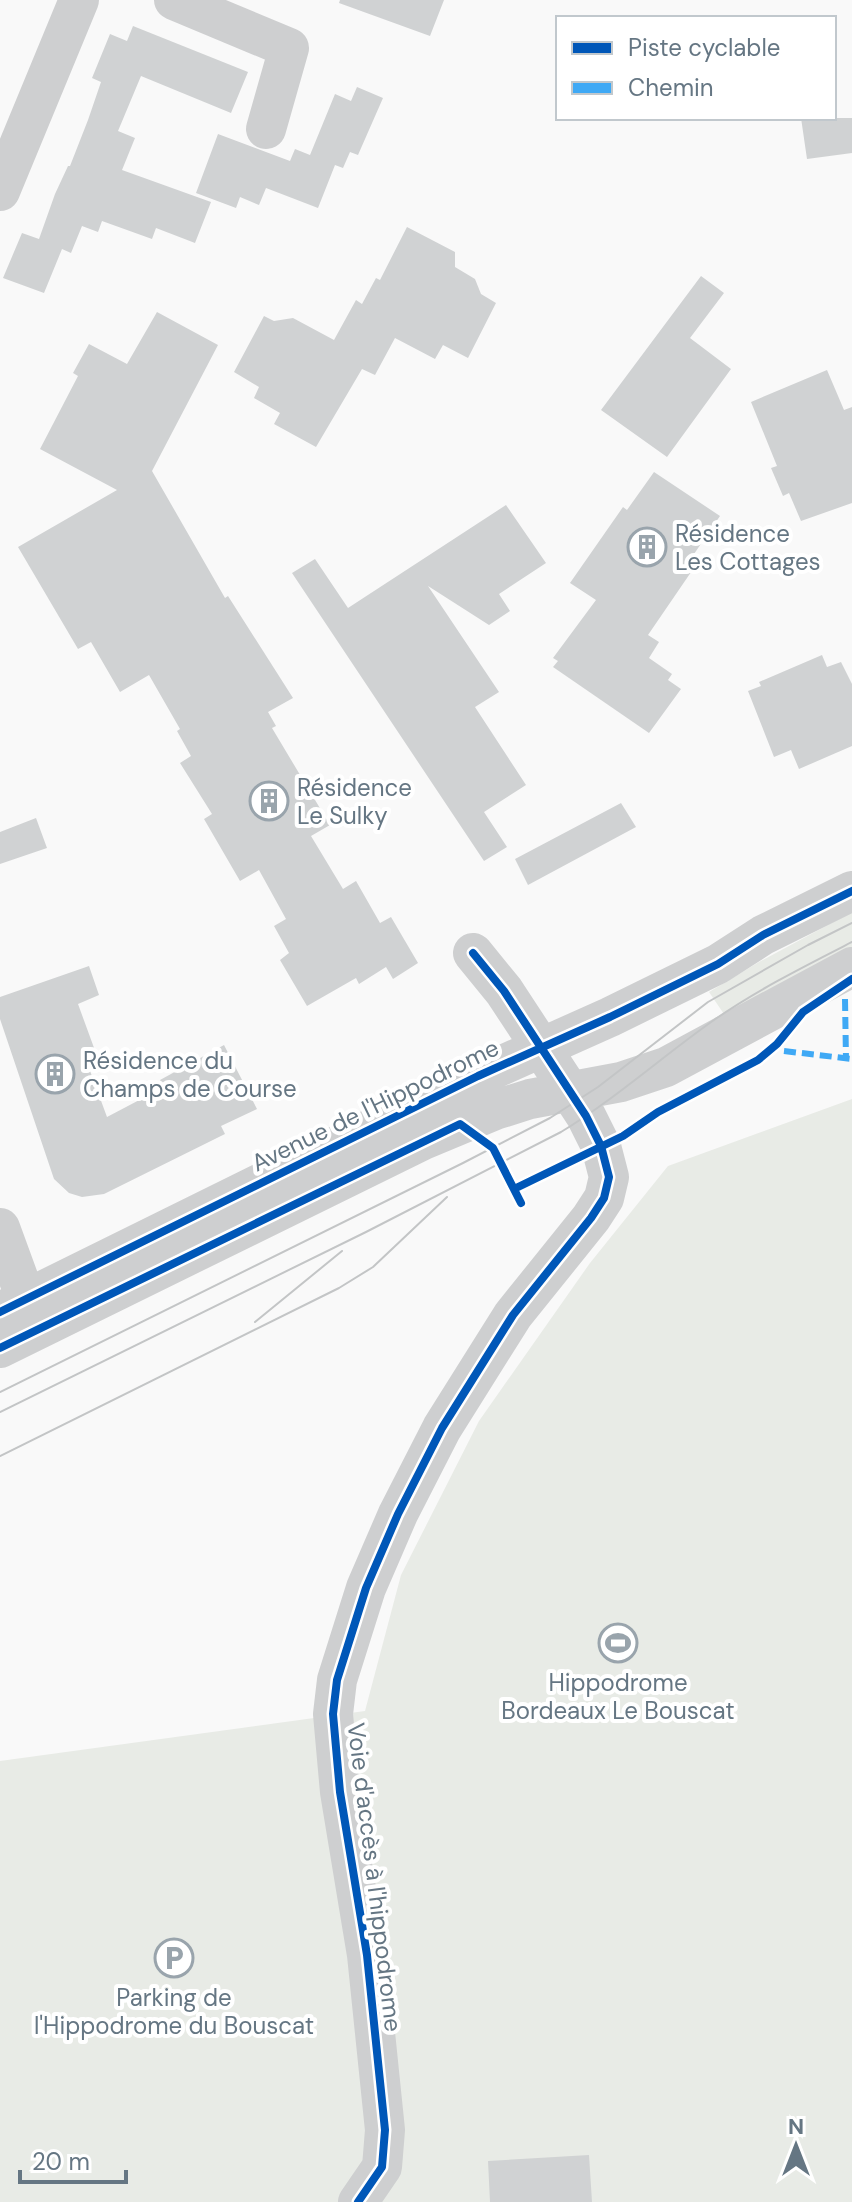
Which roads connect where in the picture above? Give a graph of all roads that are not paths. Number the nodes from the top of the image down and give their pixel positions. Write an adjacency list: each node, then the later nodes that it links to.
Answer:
1 (79, 0): 3 (street)
2 (174, 0): 4 (street)
3 (12, 124): 5 (street)
4 (266, 129)
5 (0, 191)
6 (852, 891): 9 (street, Avenue de l'Hippodrome)
7 (473, 953): 9 (street, Voie d'accès à l'hippodrome)
8 (852, 967): 10 (street)
9 (540, 1048): 10 (street, Voie d'accès à l'hippodrome); 12 (street, Avenue de l'Hippodrome)
10 (570, 1092): 13 (street); 16 (street, Voie d'accès à l'hippodrome)
11 (0, 1228): 12 (street)
12 (13, 1306): 13 (street); 14 (street)
13 (77, 1312): 15 (street)
14 (0, 1331)
15 (0, 1348)
16 (358, 2202)

